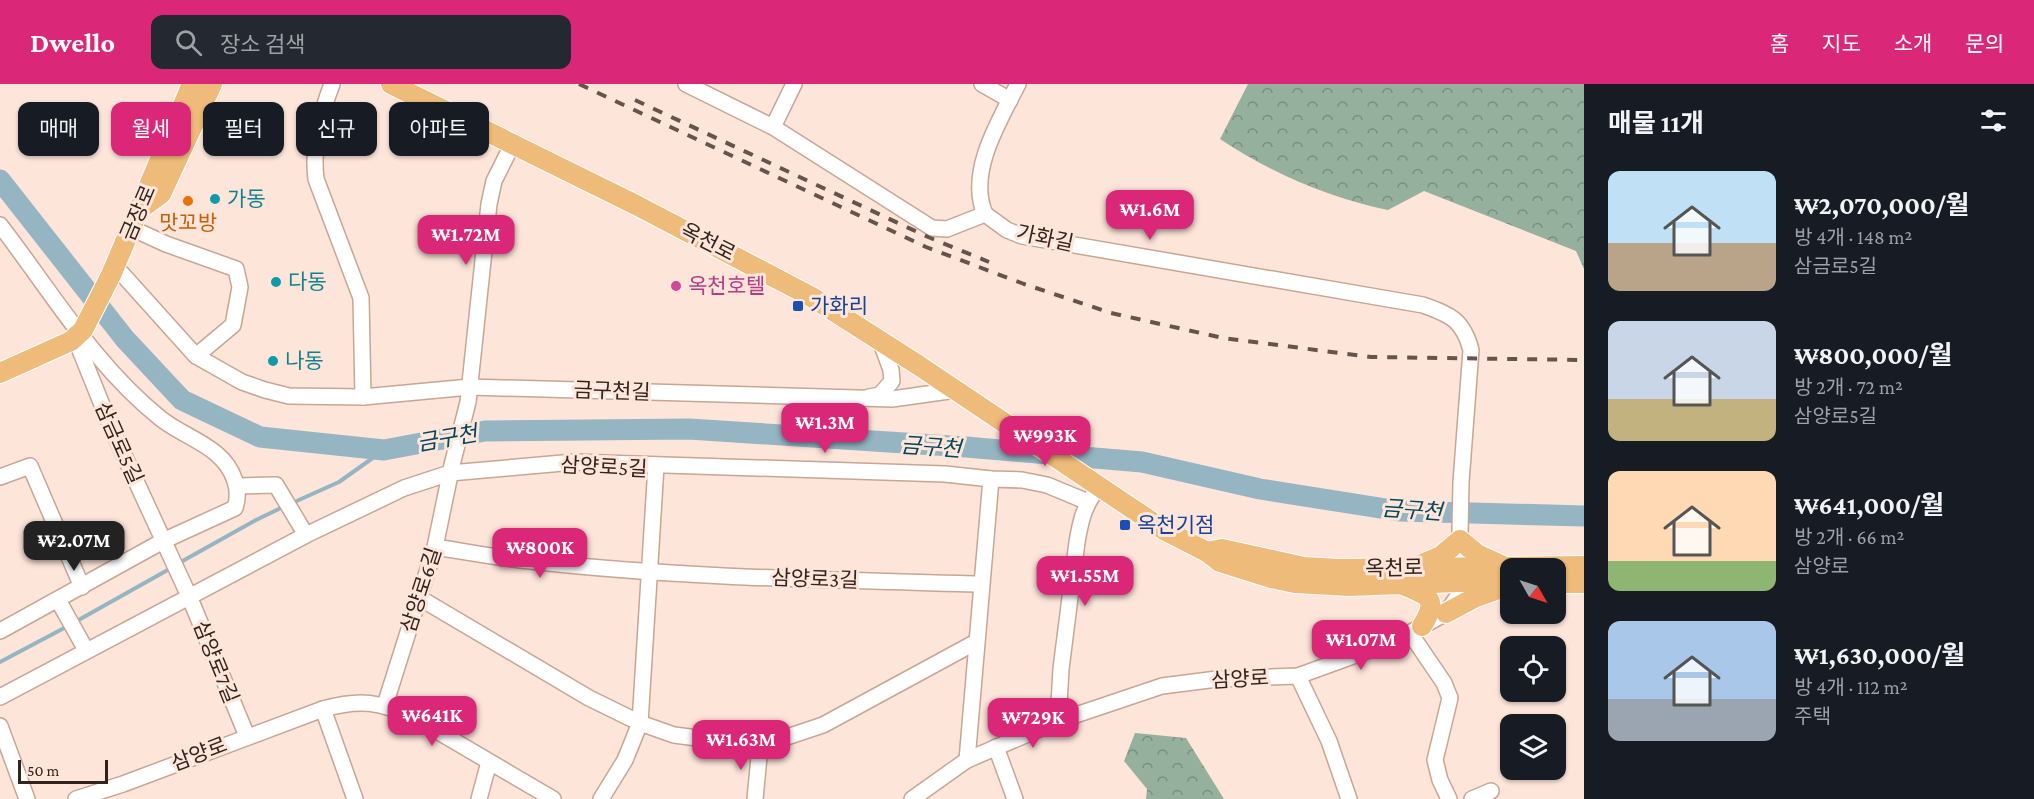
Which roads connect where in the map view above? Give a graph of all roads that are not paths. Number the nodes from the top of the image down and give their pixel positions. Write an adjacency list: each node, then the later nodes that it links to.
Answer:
1 (192, 84): 13 (main road, 금장로)
2 (212, 84): 13 (main road)
3 (332, 84): 22 (street)
4 (391, 84): 11 (main road, 옥천로)
5 (686, 84): 10 (street)
6 (794, 84): 10 (street)
7 (982, 84): 9 (street)
8 (1018, 84): 9 (street)
9 (1010, 100): 12 (street)
10 (773, 127): 12 (street)
11 (512, 145): 17 (main road, 옥천로); 21 (street)
12 (985, 214): 31 (street, 가화길)
13 (135, 219): 15 (main road, 금장로); 18 (street)
14 (0, 225): 16 (street)
15 (113, 270): 16 (main road, 금장로); 18 (street, 금구천길)
16 (81, 331): 19 (main road); 28 (street); 32 (street, 삼금로5길)
17 (880, 340): 20 (main road, 옥천로); 23 (street)
18 (196, 356): 22 (street, 금구천길)
19 (0, 373)
20 (956, 390): 23 (street, 금구천길); 29 (main road, 옥천로)
21 (469, 394): 22 (street, 금구천길); 23 (street, 금구천길); 25 (street, 삼양로6길)
22 (363, 397)
23 (860, 399)
24 (656, 466): 25 (street, 삼양로5길); 27 (street); 36 (street, 삼양로5길)
25 (451, 469): 30 (street, 삼양로5길); 33 (street, 삼양로6길)
26 (0, 477): 45 (street)
27 (991, 479): 29 (street); 44 (street)
28 (237, 486): 30 (street); 32 (street)
29 (1093, 494): 39 (main road, 옥천로); 58 (street)
30 (306, 535): 46 (street, 삼양로5길)
31 (1460, 536): 37 (main road); 38 (street); 39 (main road)
32 (165, 545): 45 (street); 46 (street, 삼금로5길)
33 (435, 547): 36 (street); 47 (street, 삼양로6길)
34 (1584, 566): 35 (main road, 옥천로)
35 (1566, 569)
36 (649, 571): 44 (street, 삼양로3길); 59 (street, 삼양로5길)
37 (1500, 571)
38 (1459, 574): 39 (main road, 옥천로); 40 (main road, 옥천로); 49 (street)
39 (1406, 576): 50 (main road)
40 (1500, 577)
41 (1500, 583): 49 (main road)
42 (1566, 583): 43 (main road)
43 (1584, 583)
44 (981, 584): 52 (street)
45 (82, 587): 48 (street)
46 (188, 592): 53 (street, 삼양로5길); 61 (street, 삼양로7길)
47 (418, 597): 56 (street, 삼양로6길); 59 (street)
48 (58, 600): 51 (street); 53 (street)
49 (1446, 613): 50 (street, 삼양로)
50 (1416, 629): 54 (street, 삼양로); 77 (street)
51 (0, 631)
52 (976, 642): 62 (street); 64 (street)
53 (86, 650): 55 (street, 삼양로5길)
54 (1298, 676): 58 (street, 삼양로); 76 (street)
55 (0, 697)
56 (385, 705): 57 (street, 삼양로); 65 (street, 삼양로)
57 (323, 709): 61 (street, 삼양로); 69 (street)
58 (1058, 721): 63 (street, 삼양로)
59 (640, 723): 62 (street); 72 (street, 삼양로5길)
60 (0, 726): 67 (street)
61 (246, 736): 68 (street, 삼양로)
62 (760, 746): 73 (street)
63 (996, 747): 64 (street, 삼양로); 75 (street)
64 (966, 760): 74 (street, 삼양로)
65 (489, 762): 70 (street); 71 (street, 삼양로)
66 (1491, 791): 78 (street)
67 (27, 799)
68 (76, 799)
69 (355, 799)
70 (478, 799)
71 (553, 799)
72 (601, 799)
73 (755, 799)
74 (912, 799)
75 (1015, 799)
76 (1348, 799)
77 (1448, 799)
78 (1472, 799)

